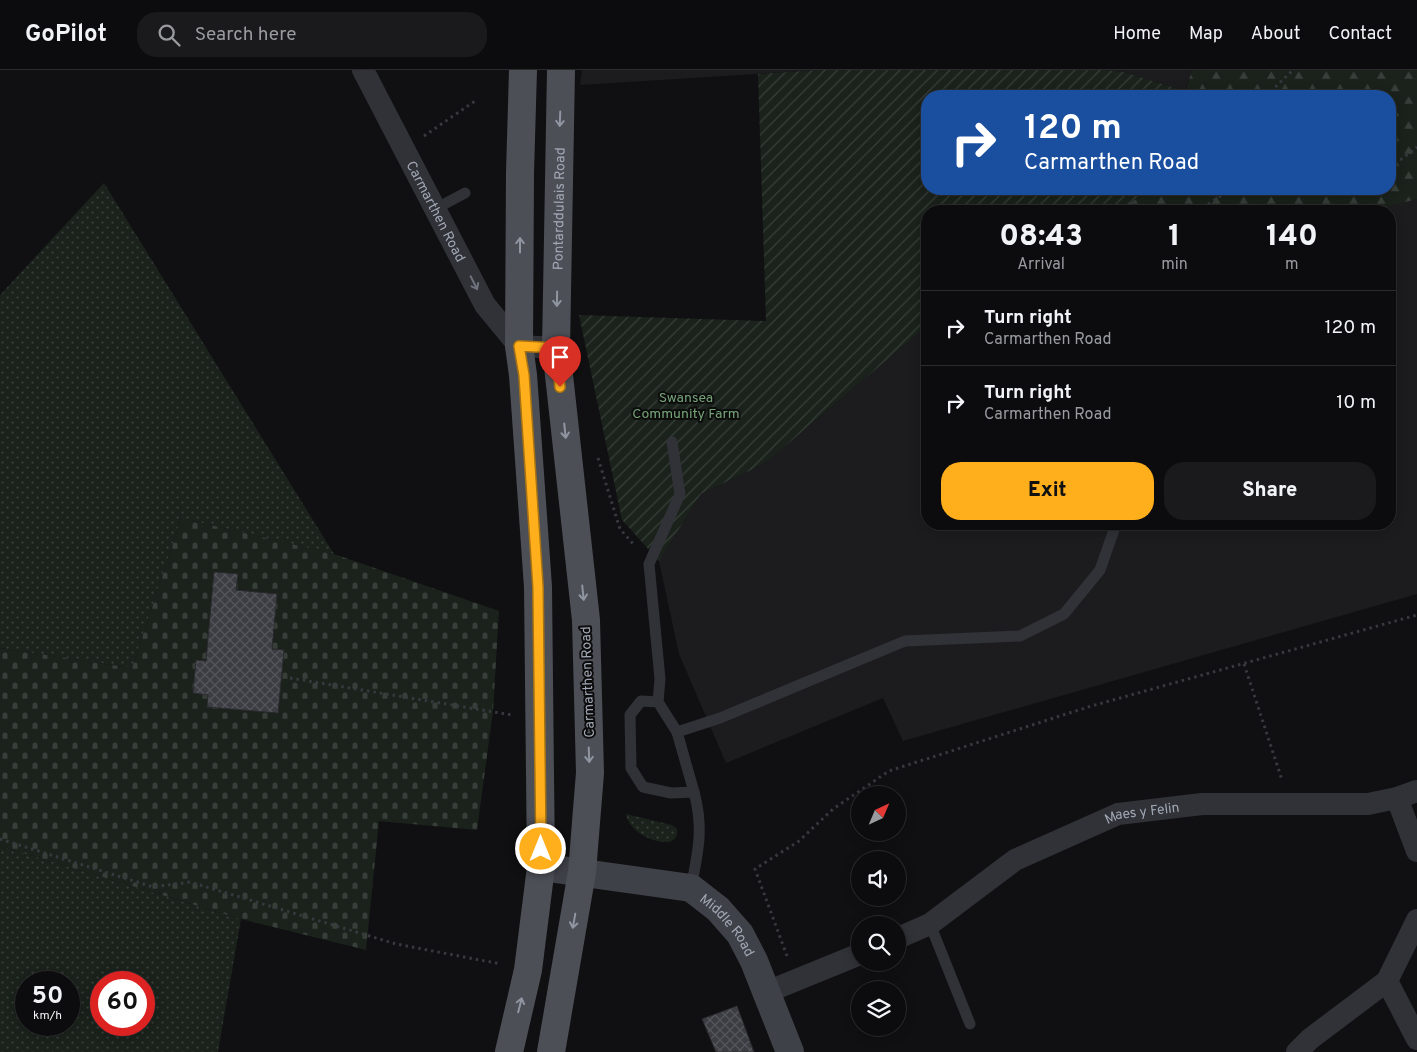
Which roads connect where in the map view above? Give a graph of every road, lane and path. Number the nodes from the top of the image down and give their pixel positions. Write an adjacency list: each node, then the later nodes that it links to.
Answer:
1 (363, 70): 15 (street, Carmarthen Road)
2 (524, 70): 16 (main road, one-way to 2)
3 (561, 70): 17 (main road, Pontarddulais Road, one-way to 17)
4 (1293, 70): 5 (path)
5 (1272, 90)
6 (475, 101): 7 (path)
7 (420, 139)
8 (1417, 147): 9 (path)
9 (1396, 163)
10 (465, 193): 15 (lane)
11 (1222, 195): 14 (path)
12 (1128, 204): 13 (path)
13 (1133, 205)
14 (1207, 205)
15 (436, 209): 16 (street, Carmarthen Road, one-way to 16)
16 (519, 346): 17 (street); 26 (main road)
17 (556, 348): 34 (main road, Carmarthen Road, one-way to 34)
18 (672, 442): 21 (lane)
19 (597, 455): 21 (path)
20 (1114, 530): 27 (lane)
21 (649, 564): 25 (lane)
22 (1417, 615): 23 (path)
23 (1244, 664): 30 (path); 41 (path)
24 (290, 678): 26 (path)
25 (658, 702): 27 (lane); 28 (lane)
26 (540, 721): 33 (main road)
27 (677, 732): 28 (lane)
28 (694, 792): 35 (lane)
29 (1407, 794): 30 (street, Maes y Felin); 32 (street)
30 (1290, 804): 37 (street, Maes y Felin)
31 (0, 839): 40 (path)
32 (1417, 851)
33 (541, 867): 34 (street, Middle Road); 40 (main road)
34 (582, 872): 35 (street, Middle Road); 47 (main road, Carmarthen Road, one-way to 47)
35 (691, 888): 43 (street, Middle Road)
36 (1417, 920): 42 (street)
37 (930, 924): 38 (street, Maes y Felin); 44 (lane)
38 (906, 934)
39 (851, 958): 41 (street)
40 (528, 970): 46 (main road, one-way to 40)
41 (796, 980): 43 (street)
42 (1387, 980): 45 (street); 49 (street)
43 (767, 992): 48 (street, Middle Road)
44 (970, 1024)
45 (1417, 1039)
46 (509, 1052)
47 (551, 1052)
48 (790, 1052)
49 (1297, 1052)

